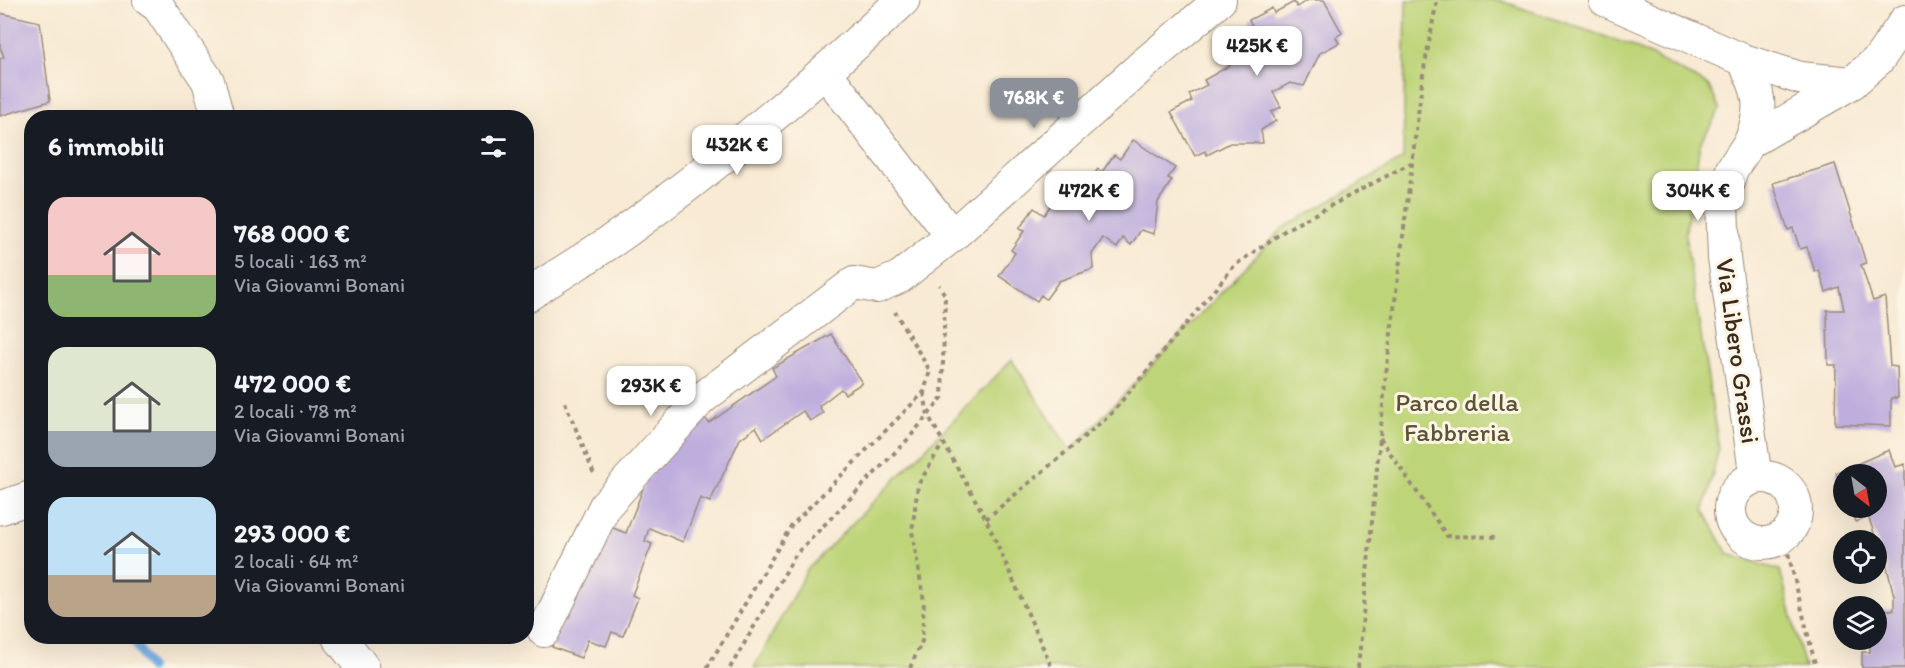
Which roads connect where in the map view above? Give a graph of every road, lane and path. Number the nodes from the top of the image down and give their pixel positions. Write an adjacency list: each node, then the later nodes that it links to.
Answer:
1 (148, 0): 10 (street)
2 (903, 0): 8 (main road)
3 (1220, 0): 13 (street)
4 (1437, 0): 12 (path)
5 (1605, 0): 7 (street)
6 (1905, 21): 9 (street, Via Libero Grassi)
7 (1743, 60): 9 (street); 11 (street)
8 (826, 73): 13 (street); 16 (main road)
9 (1851, 82): 11 (street, Via Libero Grassi)
10 (216, 110)
11 (1750, 142): 22 (street, Via Libero Grassi)
12 (1412, 163): 20 (path); 24 (path)
13 (952, 236): 14 (street)
14 (922, 260): 15 (street); 19 (path)
15 (877, 287): 17 (path); 23 (street)
16 (534, 291)
17 (924, 392): 19 (path); 31 (path)
18 (565, 402): 23 (path)
19 (928, 416): 21 (path); 32 (path)
20 (1379, 438): 26 (path); 35 (path)
21 (943, 443): 24 (path); 33 (path)
22 (1756, 478): 25 (street, Via Libero Grassi); 25 (street, Via Libero Grassi)
23 (609, 501): 27 (street)
24 (986, 519): 34 (path)
25 (1784, 536): 36 (path)
26 (1499, 537)
27 (544, 631)
28 (344, 644): 30 (main road)
29 (357, 644): 30 (main road)
30 (364, 668)
31 (707, 668)
32 (730, 668)
33 (910, 668)
34 (1052, 668)
35 (1358, 668)
36 (1816, 668)

